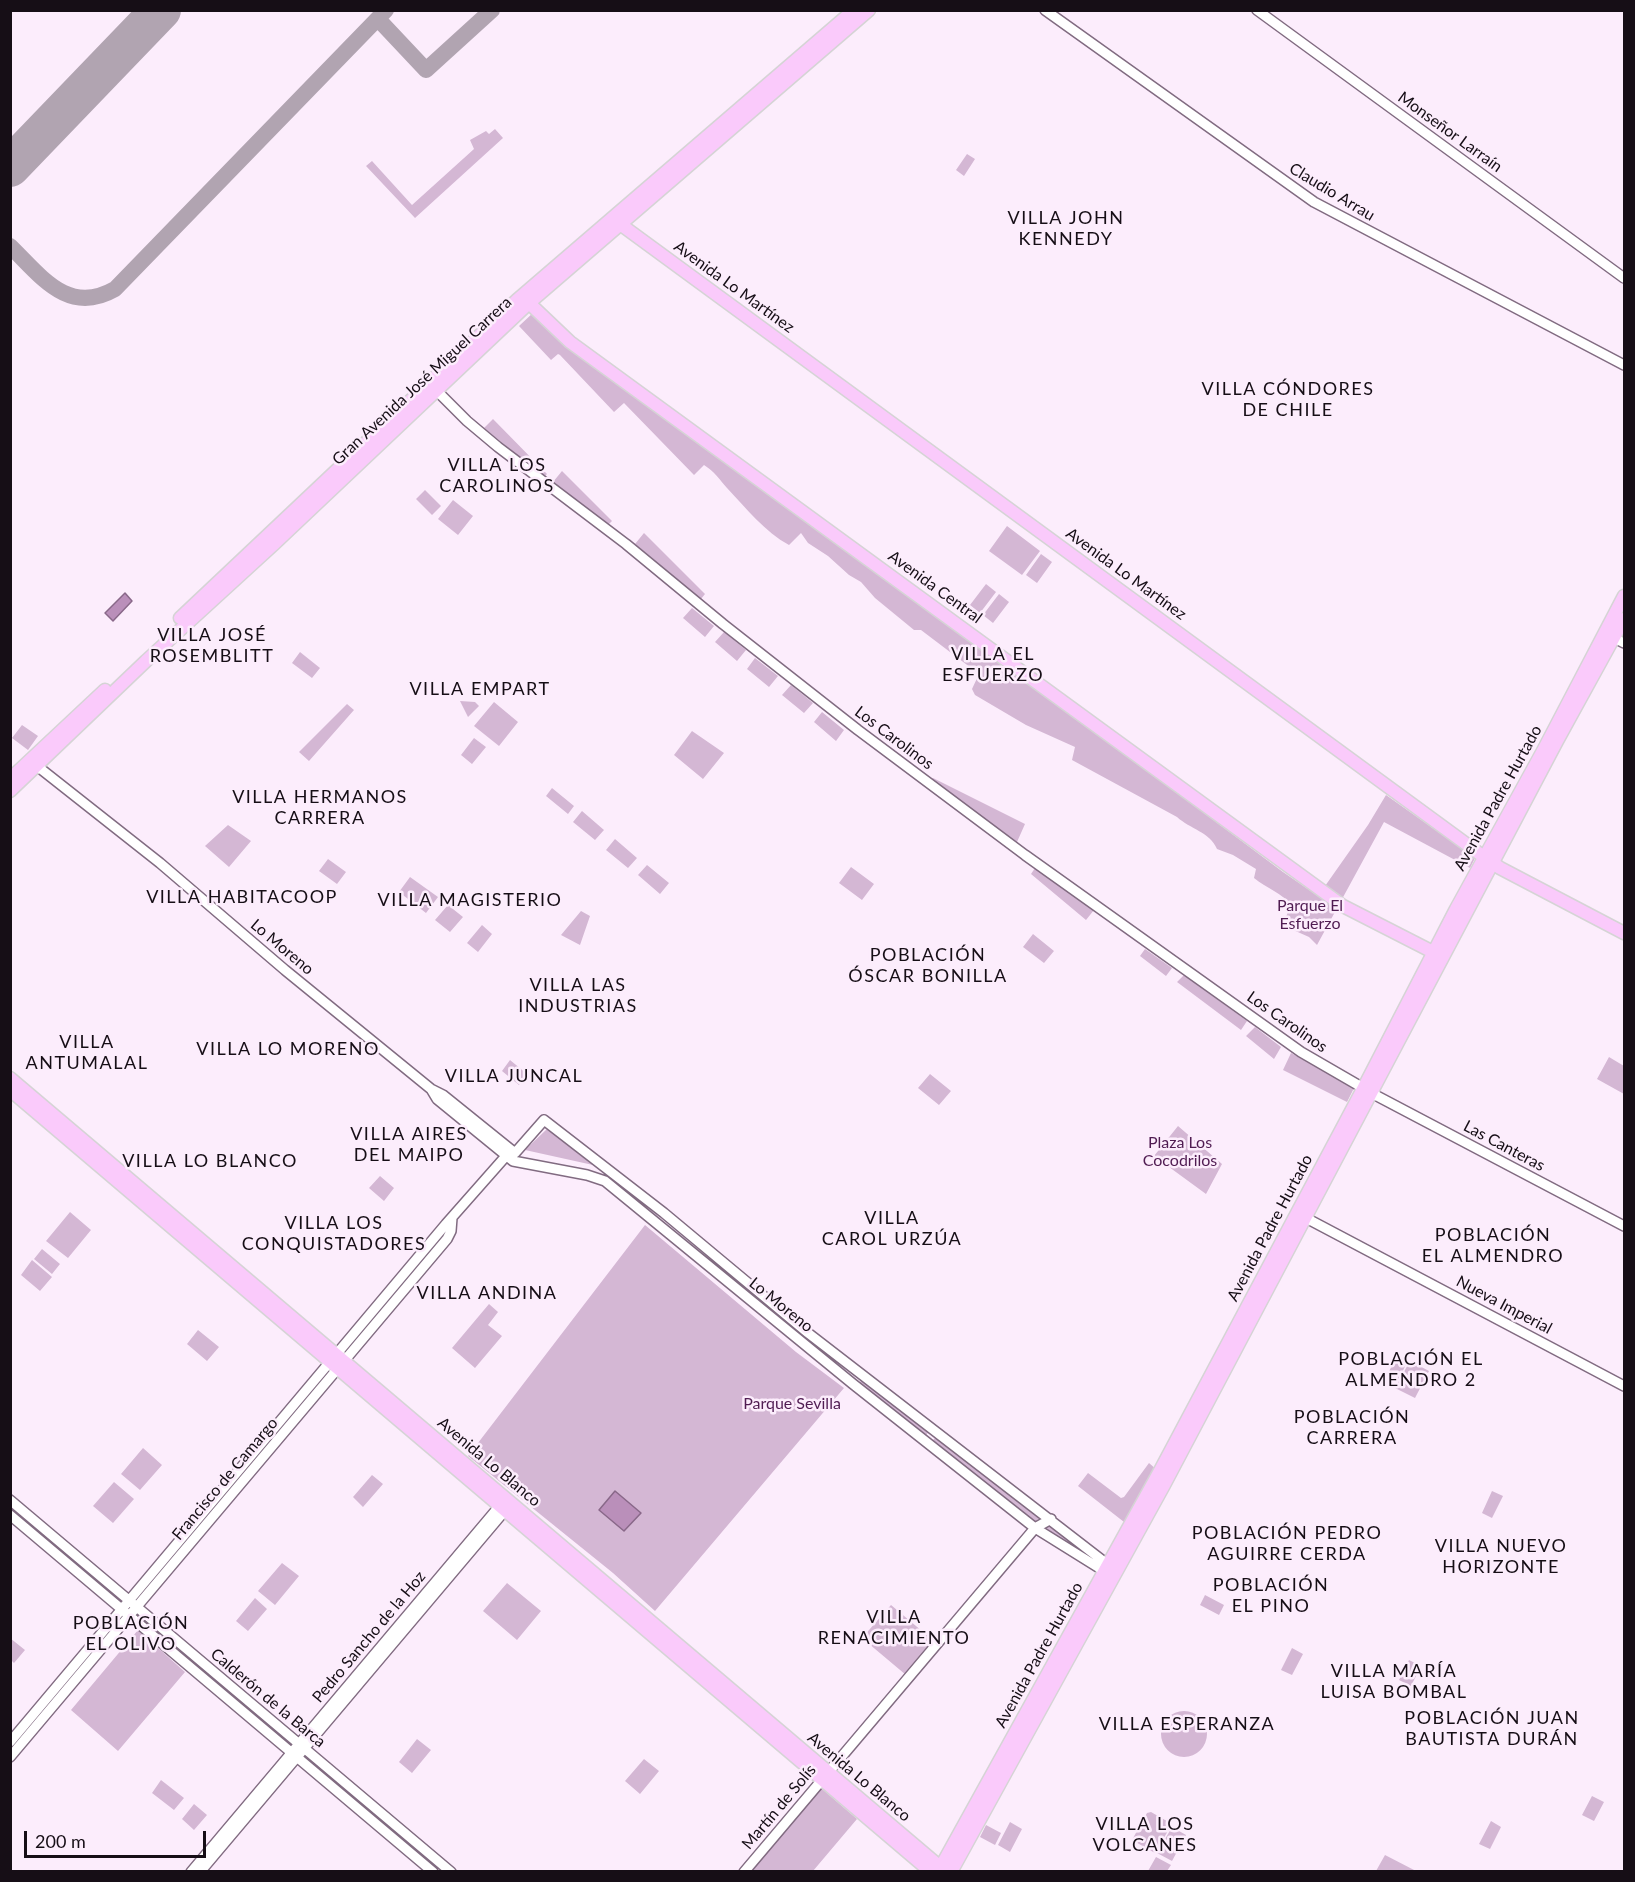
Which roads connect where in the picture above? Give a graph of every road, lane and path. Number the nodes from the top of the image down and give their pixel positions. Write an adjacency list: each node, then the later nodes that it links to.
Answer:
1 (854, 10): 5 (main road, Gran Avenida José Miguel Carrera)
2 (869, 10): 5 (main road, Gran Avenida José Miguel Carrera)
3 (1045, 10): 8 (street, Claudio Arrau)
4 (1257, 10): 6 (street, Monseñor Larraín)
5 (619, 218): 7 (main road, Gran Avenida José Miguel Carrera); 16 (main road, Avenida Lo Martínez)
6 (1624, 278)
7 (523, 301): 9 (main road, Gran Avenida José Miguel Carrera); 18 (main road, Avenida Central)
8 (1624, 365)
9 (432, 386): 13 (main road, Gran Avenida José Miguel Carrera); 22 (street, Los Carolinos)
10 (1624, 596): 12 (main road, Avenida Padre Hurtado)
11 (1624, 619): 12 (main road, Avenida Padre Hurtado)
12 (1615, 638): 16 (main road, Avenida Padre Hurtado)
13 (33, 763): 14 (main road, Gran Avenida José Miguel Carrera); 15 (main road, Gran Avenida José Miguel Carrera); 24 (street, Lo Moreno)
14 (10, 779)
15 (10, 791)
16 (1489, 860): 17 (main road, Avenida Lo Martínez); 18 (main road, Avenida Padre Hurtado); 19 (main road, Avenida Padre Hurtado)
17 (1624, 933)
18 (1433, 952): 19 (main road); 22 (main road, Avenida Padre Hurtado)
19 (1439, 964): 22 (main road, Avenida Padre Hurtado)
20 (10, 1078): 27 (main road, Avenida Lo Blanco)
21 (10, 1090): 27 (main road, Avenida Lo Blanco)
22 (1367, 1090): 25 (main road, Avenida Padre Hurtado); 26 (street, Las Canteras); 36 (main road, Avenida Padre Hurtado)
23 (544, 1120): 24 (street, Francisco de Camargo); 29 (street, Lo Moreno)
24 (510, 1155): 27 (street, Francisco de Camargo); 30 (street, Lo Moreno)
25 (1306, 1218): 28 (street, Nueva Imperial); 36 (main road, Avenida Padre Hurtado)
26 (1624, 1226)
27 (338, 1361): 32 (main road, Avenida Lo Blanco); 37 (street, Francisco de Camargo)
28 (1624, 1386)
29 (934, 1429): 30 (street); 34 (street, Lo Moreno)
30 (927, 1443): 35 (street, Lo Moreno)
31 (10, 1500): 37 (street, Calderón de la Barca)
32 (504, 1503): 40 (street, Pedro Sancho de la Hoz); 43 (main road, Avenida Lo Blanco)
33 (10, 1515): 38 (street, Calderón de la Barca)
34 (1051, 1519): 35 (street, Martín de Solís); 36 (street, Lo Moreno)
35 (1035, 1528): 36 (street, Lo Moreno); 43 (street, Martín de Solís)
36 (1107, 1572): 44 (main road, Avenida Padre Hurtado)
37 (133, 1604): 38 (street, Francisco de Camargo); 40 (street, Calderón de la Barca)
38 (126, 1612): 39 (street, Francisco de Camargo); 41 (street, Calderón de la Barca); 42 (street, Francisco de Camargo)
39 (10, 1742)
40 (301, 1746): 41 (street, Pedro Sancho de la Hoz); 48 (street, Calderón de la Barca)
41 (294, 1754): 45 (street, Pedro Sancho de la Hoz); 46 (street, Pedro Sancho de la Hoz); 47 (street, Calderón de la Barca)
42 (10, 1757)
43 (825, 1775): 44 (main road, Avenida Lo Blanco); 49 (street, Martín de Solís)
44 (942, 1871)
45 (191, 1872)
46 (200, 1872)
47 (433, 1872)
48 (451, 1872)
49 (744, 1872)

